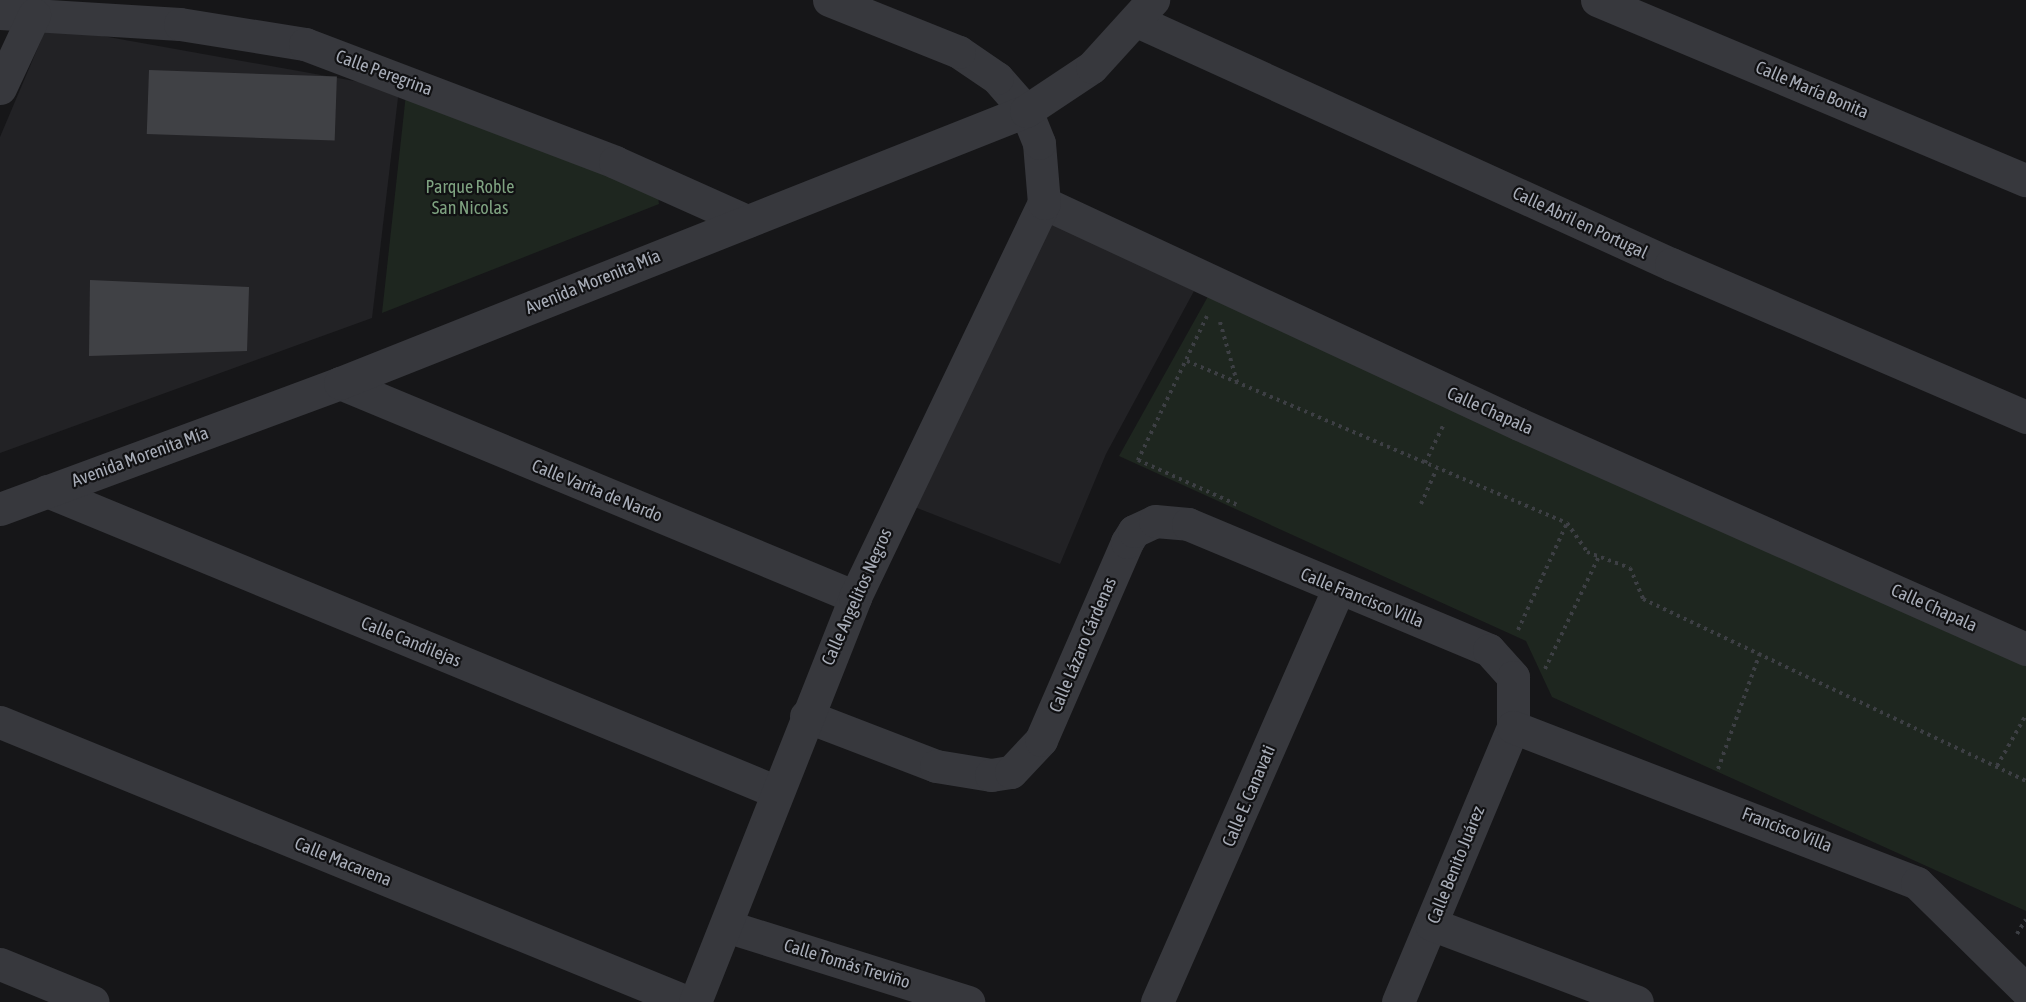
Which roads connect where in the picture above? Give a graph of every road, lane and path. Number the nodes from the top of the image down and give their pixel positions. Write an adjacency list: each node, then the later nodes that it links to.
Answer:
1 (829, 0): 7 (street)
2 (1597, 0): 8 (street, Calle María Bonita)
3 (1145, 10): 7 (street, Avenida Morenita Mía); 15 (street, Calle Abril en Portugal)
4 (0, 13): 5 (street, Calle Peregrina)
5 (34, 15): 6 (street); 10 (street, Calle Peregrina)
6 (0, 88)
7 (1026, 111): 9 (street); 10 (street, Avenida Morenita Mía)
8 (2026, 180)
9 (1044, 203): 26 (street, Calle Angelitos Negros); 28 (street, Calle Chapala)
10 (747, 221): 13 (street, Avenida Morenita Mía)
11 (1216, 311): 12 (path)
12 (1237, 382): 16 (path); 20 (path)
13 (340, 383): 18 (street, Avenida Morenita Mía); 26 (street, Calle Varita de Nardo)
14 (1447, 417): 16 (path)
15 (2026, 417)
16 (1425, 463): 17 (path)
17 (1437, 468): 19 (path); 23 (path)
18 (47, 491): 21 (street, Avenida Morenita Mía); 40 (street, Calle Candilejas)
19 (1421, 504)
20 (1245, 508)
21 (0, 509)
22 (1155, 521): 25 (street, Calle Francisco Villa); 32 (street, Calle Lázaro Cárdenas)
23 (1567, 523): 24 (path); 27 (path)
24 (1600, 554): 29 (path); 30 (path)
25 (1338, 589): 34 (street, Calle Francisco Villa); 52 (street, Calle E. Canavati)
26 (855, 597): 32 (street, Calle Angelitos Negros)
27 (1511, 627)
28 (2026, 649)
29 (1760, 653): 36 (path); 37 (path)
30 (1541, 679)
31 (2026, 715): 36 (path)
32 (806, 716): 40 (street, Calle Angelitos Negros)
33 (0, 722): 49 (street, Calle Macarena)
34 (1512, 727): 42 (street, Calle Benito Juárez); 46 (street, Francisco Villa)
35 (1707, 766): 37 (path)
36 (1997, 766): 39 (path)
37 (1718, 770): 38 (path)
38 (1728, 775)
39 (2026, 782)
40 (775, 791): 43 (street, Calle Angelitos Negros)
41 (2026, 919): 44 (path)
42 (1431, 924): 53 (street, Calle Benito Juárez); 54 (street)
43 (726, 927): 50 (street, Calle Angelitos Negros); 51 (street, Calle Tomás Treviño)
44 (2012, 942)
45 (0, 964): 48 (street)
46 (2026, 990)
47 (2026, 998): 55 (street)
48 (93, 1002)
49 (687, 1002)
50 (695, 1002)
51 (968, 1002)
52 (1157, 1002)
53 (1398, 1002)
54 (1637, 1002)
55 (2024, 1002)

